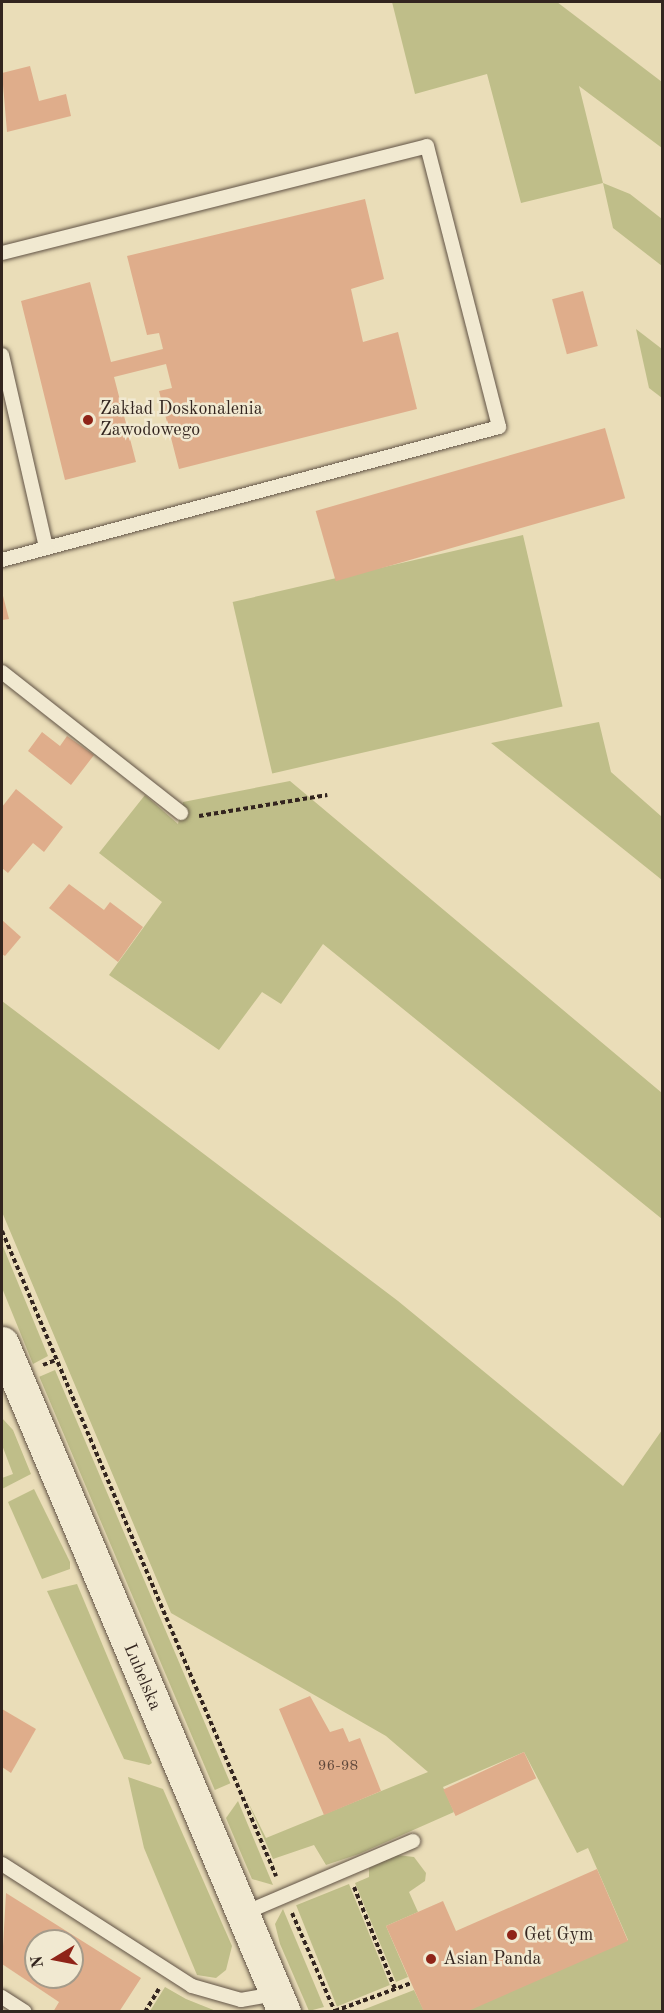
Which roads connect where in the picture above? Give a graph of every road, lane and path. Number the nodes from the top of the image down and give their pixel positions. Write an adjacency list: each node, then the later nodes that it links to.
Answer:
1 (2, 253): 3 (lane)
2 (2, 355): 3 (lane)
3 (46, 547): 4 (lane)
4 (2, 560)
5 (2, 672): 7 (lane)
6 (327, 795): 7 (path)
7 (181, 813)
8 (2, 1231): 14 (path)
9 (2, 1343): 10 (street, Lubelska)
10 (11, 1392): 15 (street, Lubelska)
11 (413, 1841): 13 (lane)
12 (2, 1864): 16 (lane)
13 (346, 1869): 14 (lane); 18 (path)
14 (284, 1894): 15 (lane); 21 (path)
15 (242, 1914): 20 (street, Lubelska)
16 (168, 1973): 20 (lane); 23 (path)
17 (411, 1983): 18 (path)
18 (396, 1989): 21 (path)
19 (2, 1996): 22 (lane)
20 (280, 2003)
21 (335, 2011)
22 (25, 2012)
23 (145, 2012)

